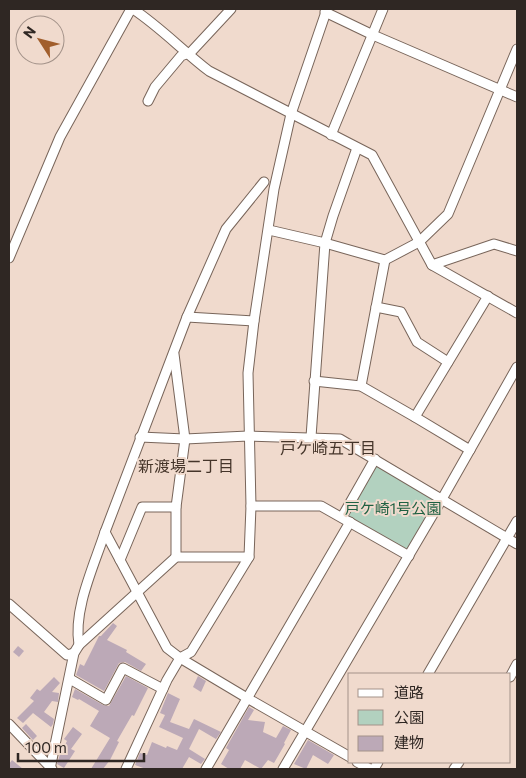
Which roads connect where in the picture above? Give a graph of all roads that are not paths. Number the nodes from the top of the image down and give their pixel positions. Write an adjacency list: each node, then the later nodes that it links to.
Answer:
1 (132, 9): 7 (street); 19 (street)
2 (231, 9): 7 (street)
3 (383, 9): 5 (street)
4 (326, 10): 5 (street); 11 (street)
5 (373, 35): 8 (street); 12 (street)
6 (517, 49): 8 (street)
7 (187, 54): 10 (street); 11 (street)
8 (500, 90): 9 (street); 16 (street)
9 (517, 97)
10 (148, 101)
11 (290, 114): 12 (street); 15 (street)
12 (331, 135): 13 (street)
13 (357, 148): 16 (street); 17 (street)
14 (264, 182): 25 (street)
15 (269, 230): 17 (street); 26 (street)
16 (419, 242): 20 (street); 21 (street)
17 (326, 243): 20 (street); 30 (street)
18 (517, 251): 21 (street)
19 (9, 258)
20 (385, 260): 23 (street)
21 (432, 264): 22 (street)
22 (488, 296): 24 (street); 28 (street)
23 (376, 307): 28 (street); 31 (street)
24 (517, 313)
25 (187, 317): 26 (street); 27 (street)
26 (254, 321): 33 (street)
27 (173, 352): 34 (street); 36 (street)
28 (448, 362): 32 (street)
29 (517, 367): 37 (street)
30 (314, 381): 31 (street); 35 (street)
31 (361, 386): 32 (street)
32 (415, 417): 37 (street)
33 (248, 436): 35 (street); 36 (street); 40 (street)
34 (140, 437): 36 (street); 44 (street)
35 (311, 437): 38 (street)
36 (185, 440): 41 (street)
37 (470, 450): 39 (street)
38 (375, 459): 39 (street); 42 (street)
39 (442, 499): 45 (street); 47 (street)
40 (251, 506): 42 (street); 49 (street)
41 (176, 507): 48 (street); 50 (street)
42 (346, 520): 47 (street); 60 (street)
43 (517, 521): 45 (street)
44 (105, 532): 50 (street); 53 (street)
45 (507, 538): 46 (street); 56 (street)
46 (517, 544)
47 (409, 556): 62 (street)
48 (176, 558): 49 (street); 51 (street)
49 (249, 558): 54 (street)
50 (120, 560): 51 (street)
51 (138, 592): 53 (street); 54 (street)
52 (9, 604): 53 (street)
53 (76, 649): 58 (street)
54 (180, 658): 59 (street); 60 (street)
55 (517, 664): 57 (street)
56 (429, 673)
57 (511, 675)
58 (70, 678): 59 (street); 65 (street)
59 (163, 689): 66 (street)
60 (247, 698): 62 (street); 67 (street)
61 (9, 724): 65 (street)
62 (305, 731): 63 (street); 68 (street)
63 (348, 756)
64 (359, 763): 69 (street)
65 (51, 769)
66 (126, 769)
67 (206, 769)
68 (283, 769)
69 (372, 769)

